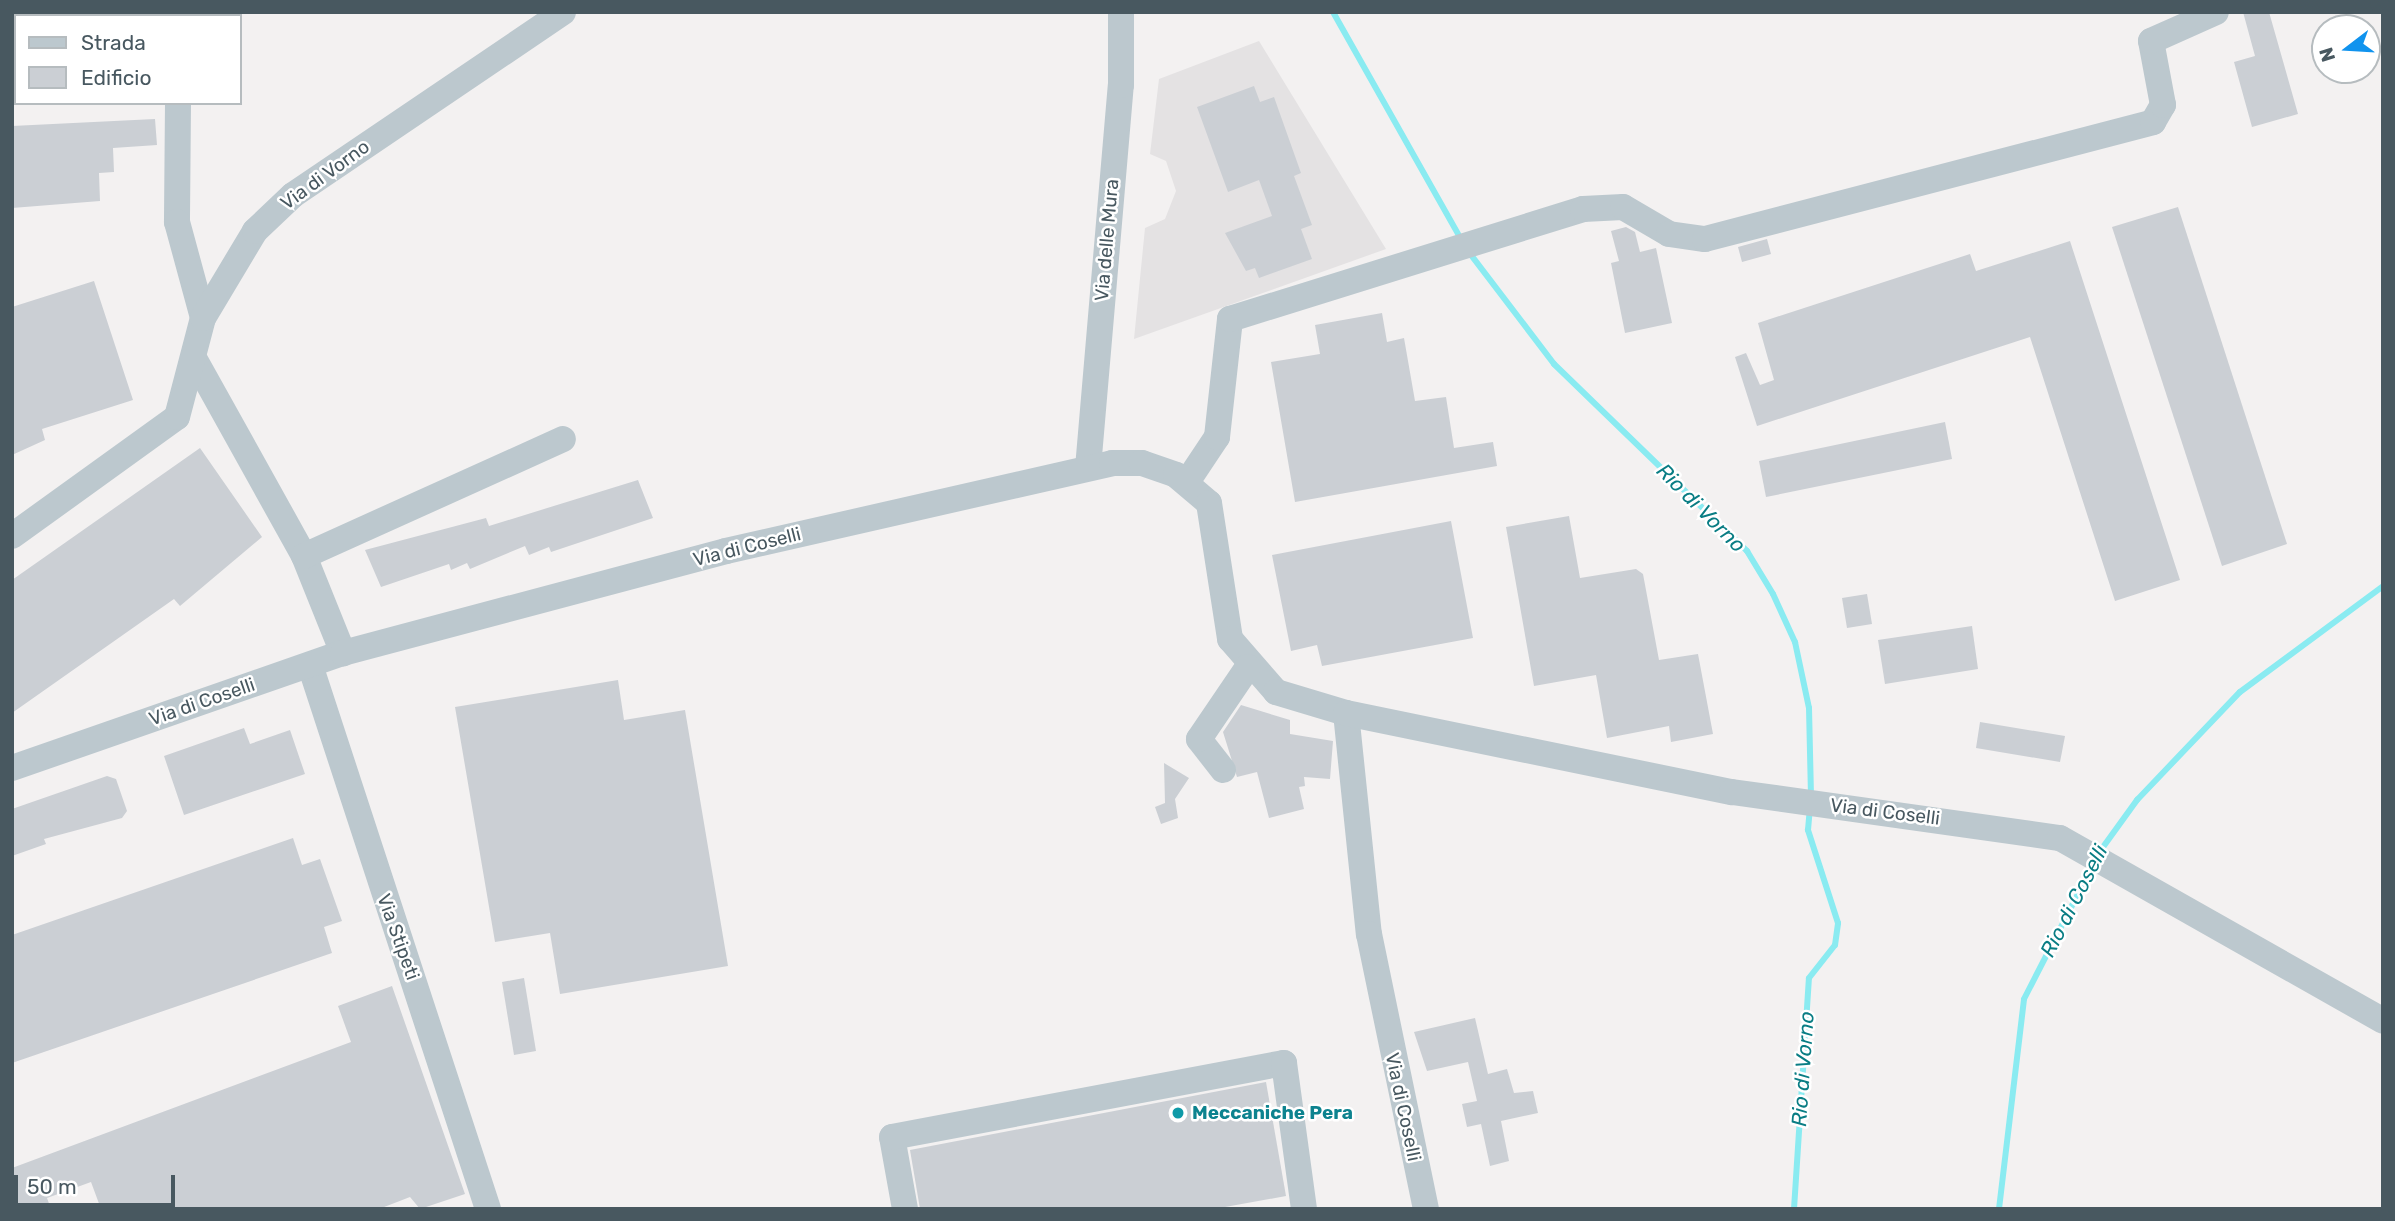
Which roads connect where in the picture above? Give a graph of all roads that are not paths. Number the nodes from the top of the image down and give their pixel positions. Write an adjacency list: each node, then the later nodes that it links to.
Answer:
1 (563, 12): 5 (street, Via di Vorno)
2 (1121, 12): 8 (street, Via delle Mura)
3 (2216, 12): 9 (street)
4 (178, 105): 5 (street)
5 (203, 318): 6 (street, Via di Vorno)
6 (195, 360): 10 (street, Via di Vorno); 11 (street)
7 (563, 439): 11 (street)
8 (1088, 468): 9 (street, Via di Coselli); 12 (street, Via di Coselli)
9 (1187, 482): 14 (street, Via di Coselli)
10 (12, 536)
11 (304, 556): 12 (street)
12 (343, 653): 13 (street, Via di Coselli)
13 (310, 665): 16 (street, Via di Coselli); 19 (street, Via Stipeti)
14 (1248, 667): 15 (street, Via di Coselli); 17 (street)
15 (1346, 713): 18 (street, Via di Coselli); 22 (street, Via di Coselli)
16 (12, 768)
17 (1223, 770)
18 (2383, 1021)
19 (488, 1209)
20 (905, 1209): 21 (street)
21 (1304, 1209)
22 (1426, 1209)

